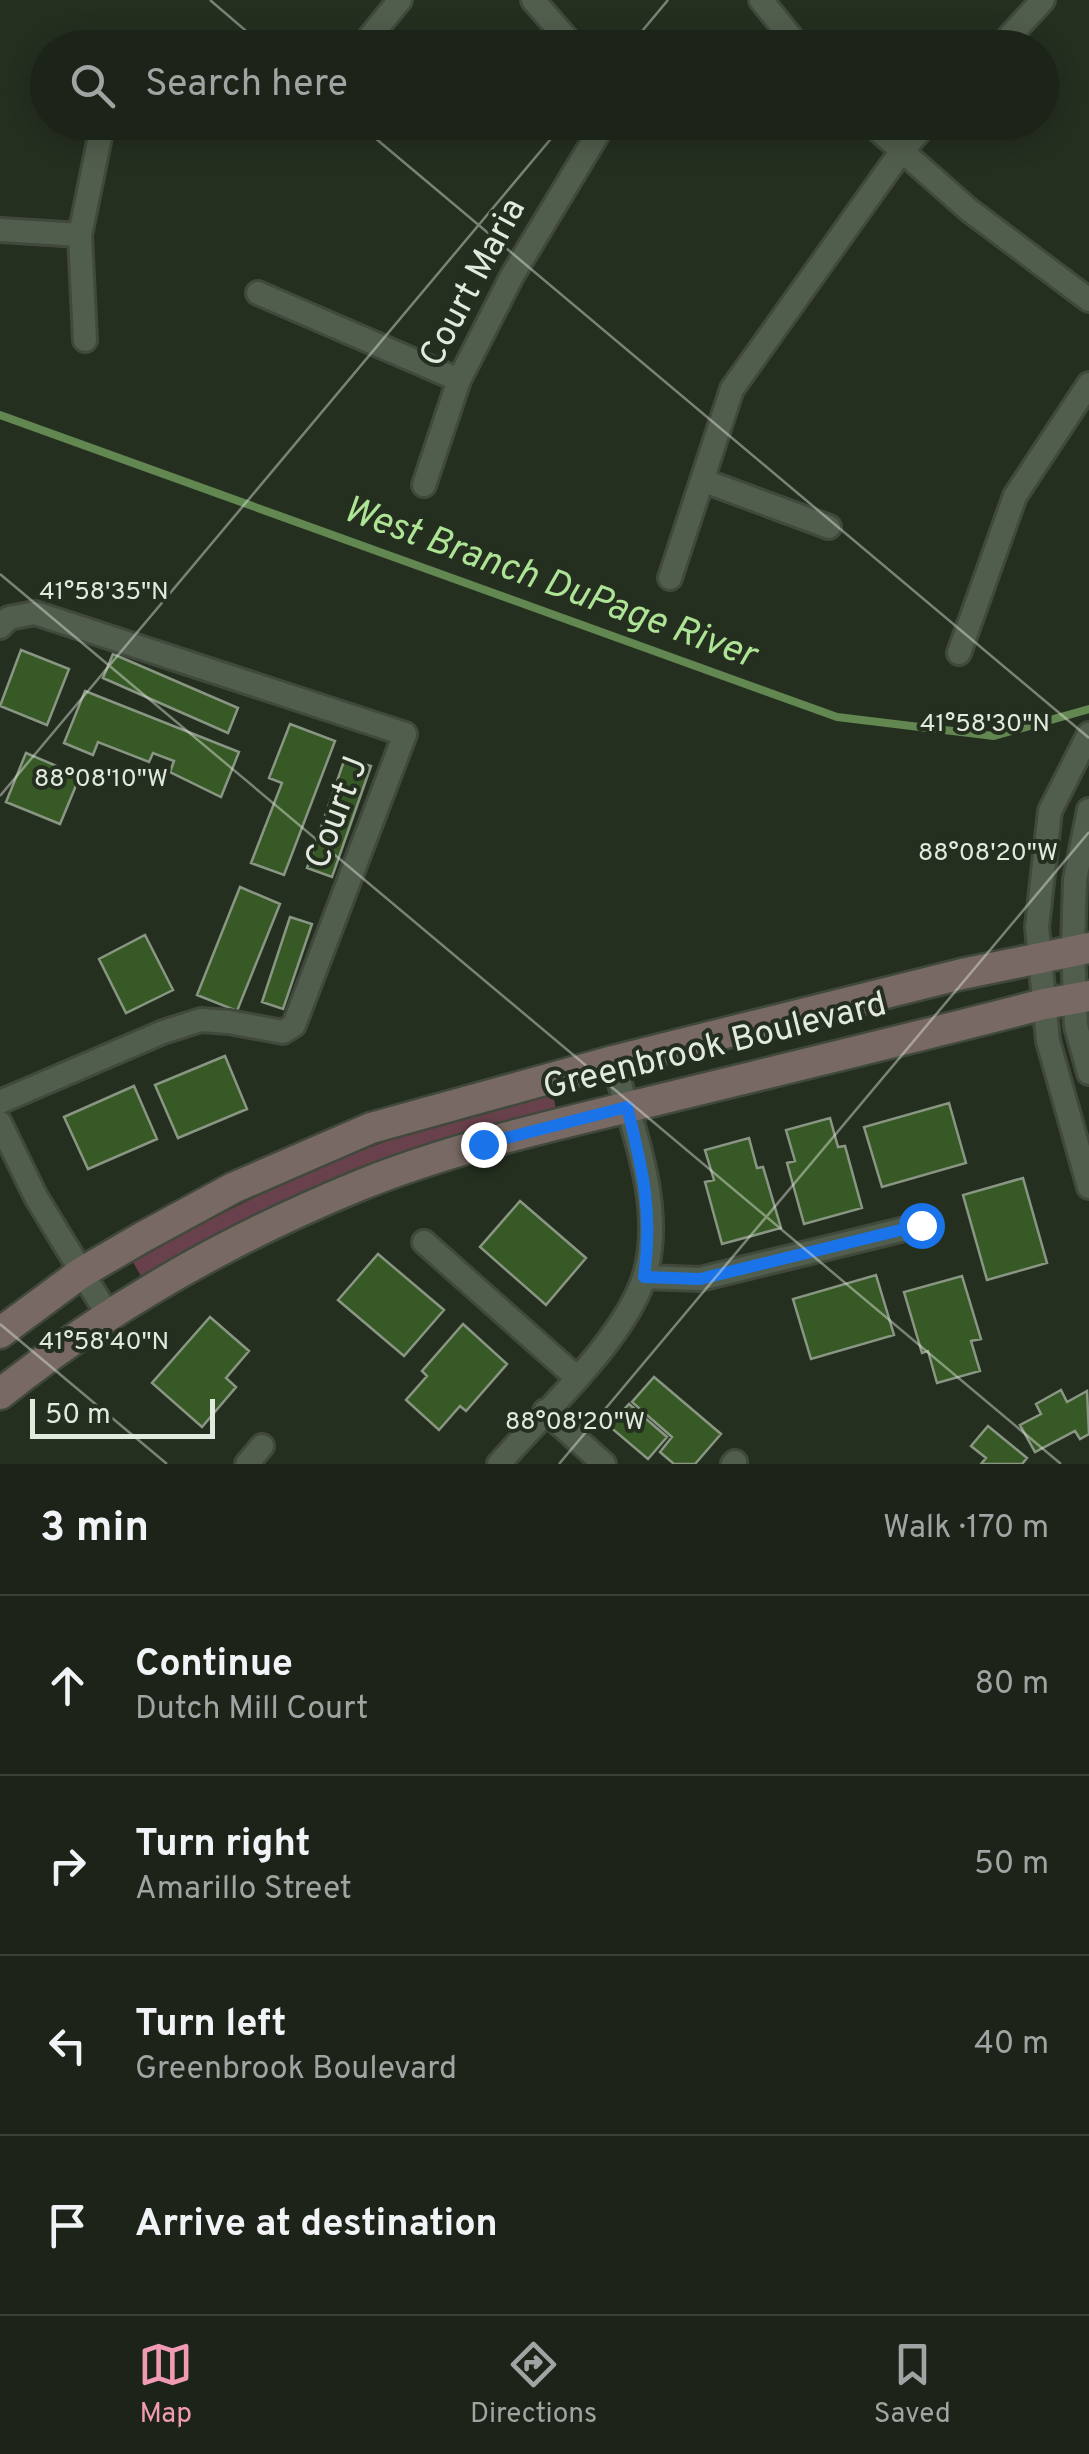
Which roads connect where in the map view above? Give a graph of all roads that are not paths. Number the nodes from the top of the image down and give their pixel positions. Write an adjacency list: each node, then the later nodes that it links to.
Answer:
1 (400, 0): 5 (street)
2 (533, 0): 6 (street)
3 (762, 0): 7 (street)
4 (1043, 0): 8 (street)
5 (376, 30)
6 (560, 30)
7 (786, 30)
8 (1015, 30)
9 (99, 140): 15 (street)
10 (594, 140): 19 (street, Court Maria)
11 (888, 140): 13 (street)
12 (912, 140): 13 (street)
13 (901, 152): 17 (street); 21 (street)
14 (0, 230): 15 (street)
15 (80, 235): 18 (street)
16 (258, 293): 19 (street)
17 (1089, 300)
18 (85, 340)
19 (459, 380): 22 (street, Court Maria)
20 (1089, 384): 26 (street)
21 (702, 480): 23 (street); 24 (street)
22 (424, 485)
23 (829, 528)
24 (670, 578)
25 (0, 626): 35 (street, Court J)
26 (958, 653)
27 (1084, 743): 30 (street)
28 (1089, 810): 29 (street)
29 (1081, 949): 30 (main road, Greenbrook Boulevard); 31 (street)
30 (1040, 956): 32 (street); 33 (main road, Greenbrook Boulevard)
31 (1082, 997): 32 (main road, Greenbrook Boulevard); 34 (street)
32 (1044, 1004): 36 (main road, Greenbrook Boulevard); 38 (street)
33 (614, 1061): 36 (street); 41 (main road, Greenbrook Boulevard)
34 (1089, 1073)
35 (0, 1102)
36 (627, 1107): 42 (street); 43 (main road, Greenbrook Boulevard)
37 (0, 1123): 41 (street)
38 (1089, 1187)
39 (921, 1225): 42 (street)
40 (424, 1242): 45 (street)
41 (81, 1273): 43 (street); 44 (main road, Greenbrook Boulevard)
42 (644, 1277): 45 (street)
43 (108, 1315): 46 (main road, Greenbrook Boulevard)
44 (0, 1334)
45 (577, 1378): 47 (street)
46 (0, 1394)
47 (545, 1411): 50 (street); 51 (street)
48 (262, 1446): 49 (street)
49 (246, 1464)
50 (499, 1464)
51 (604, 1464)

